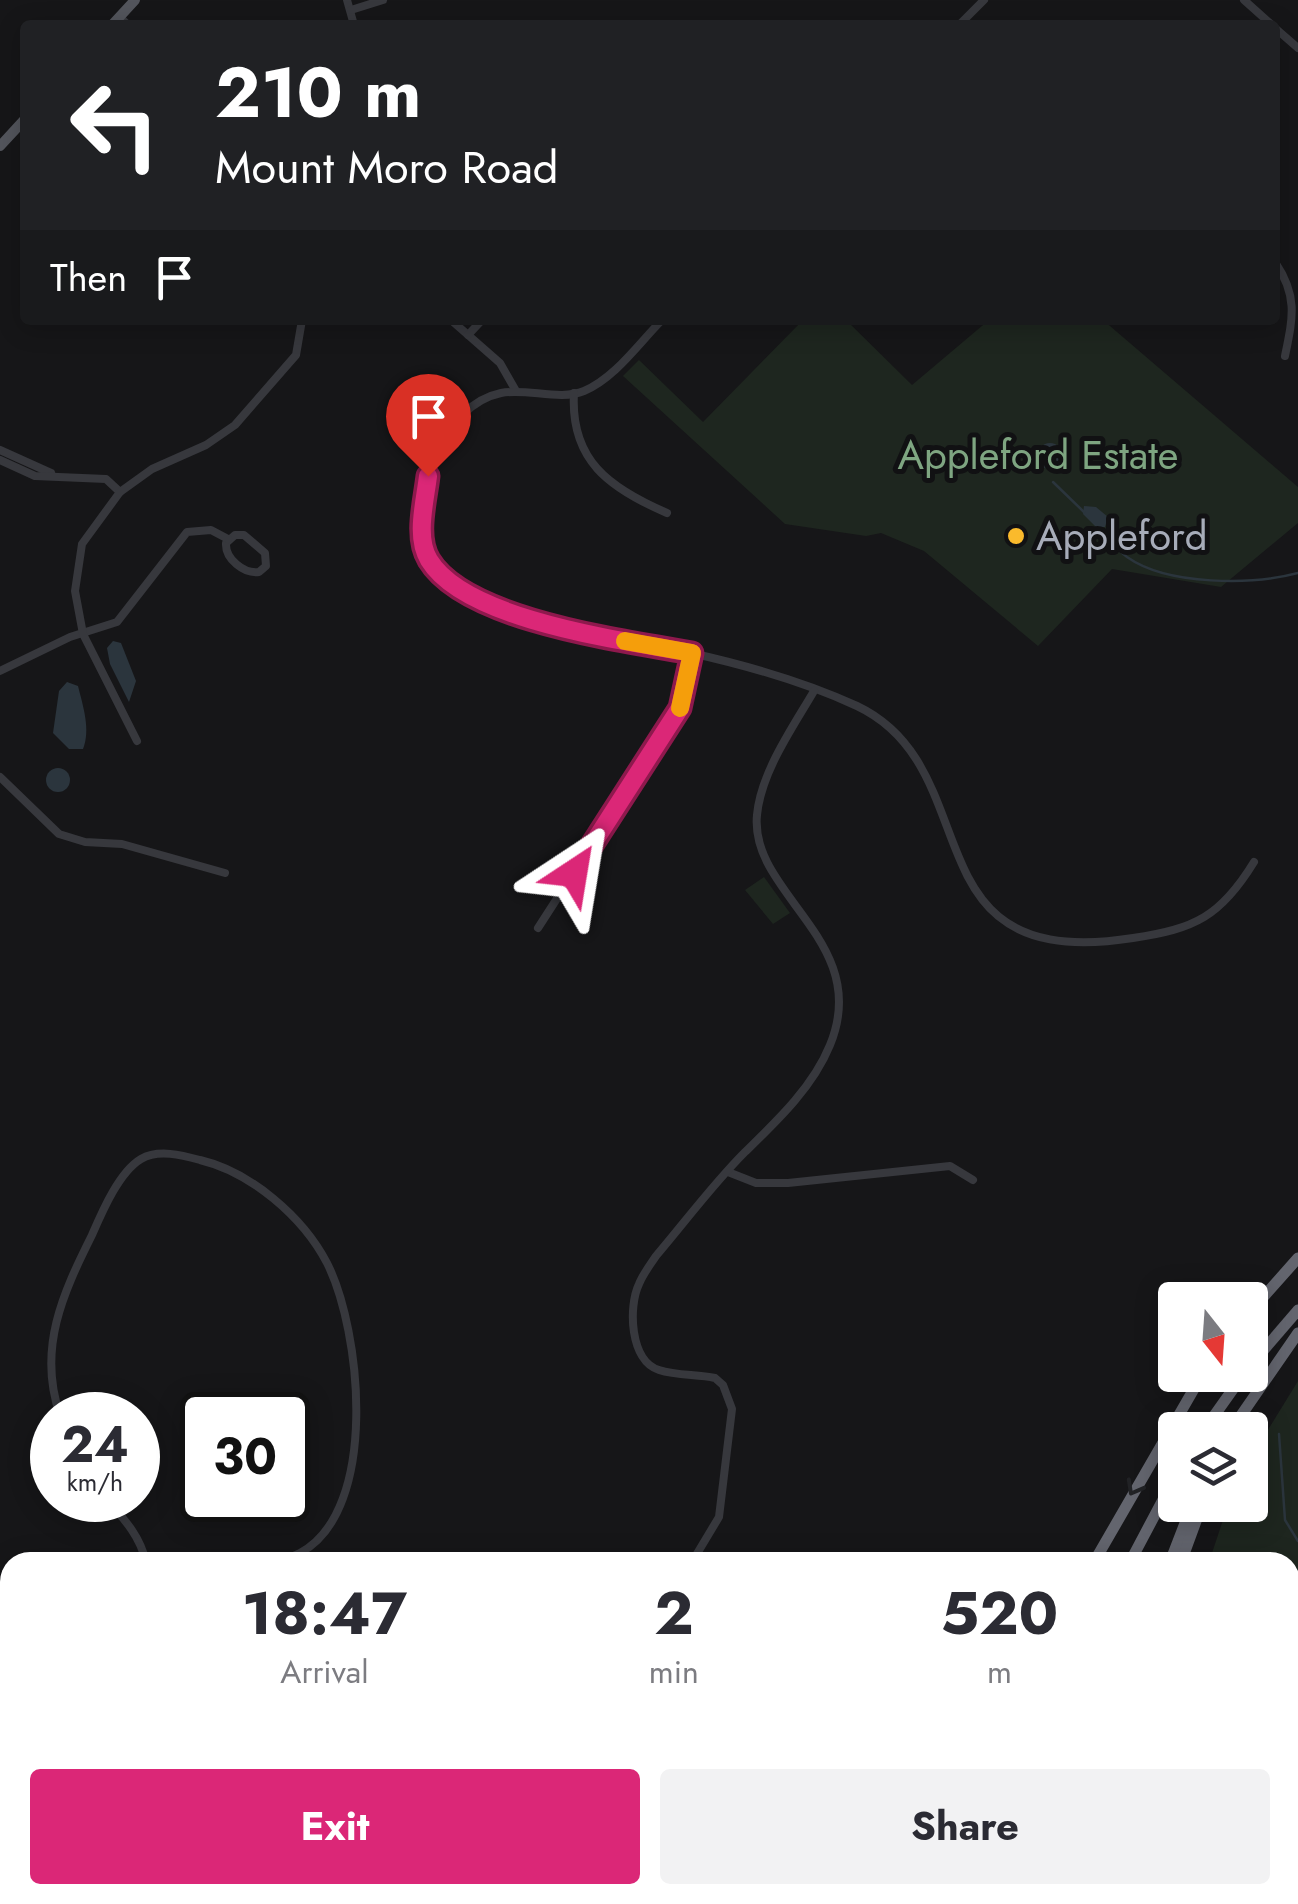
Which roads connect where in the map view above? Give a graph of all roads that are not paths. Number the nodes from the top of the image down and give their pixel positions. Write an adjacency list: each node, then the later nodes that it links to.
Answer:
1 (347, 0): 5 (street)
2 (383, 0): 5 (street)
3 (984, 0): 7 (street)
4 (1244, 0): 8 (street)
5 (350, 10): 6 (street)
6 (353, 20)
7 (964, 20)
8 (1265, 20)
9 (20, 124): 10 (main road)
10 (0, 145)
11 (1280, 269): 17 (street)
12 (301, 325): 23 (street)
13 (457, 325): 16 (street)
14 (477, 325): 16 (street)
15 (657, 325): 19 (street)
16 (468, 335): 18 (street)
17 (1285, 356)
18 (516, 391): 19 (street); 27 (street)
19 (574, 393): 24 (street)
20 (0, 450): 22 (street)
21 (0, 460): 22 (street)
22 (60, 477): 23 (street)
23 (120, 492): 26 (street)
24 (667, 513)
25 (228, 540): 25 (street); 26 (street)
26 (83, 634): 28 (street); 30 (street)
27 (692, 653): 29 (street); 34 (street)
28 (0, 671)
29 (814, 691): 32 (street); 35 (street)
30 (137, 742)
31 (0, 776): 33 (street)
32 (1254, 862)
33 (224, 873)
34 (538, 928)
35 (728, 1172): 36 (street); 51 (street)
36 (972, 1180)
37 (1298, 1258): 38 (highway)
38 (1268, 1292)
39 (1298, 1310): 41 (highway)
40 (1298, 1333): 44 (highway)
41 (1268, 1345)
42 (56, 1392): 50 (street)
43 (1192, 1392): 52 (highway, one-way to 52)
44 (1243, 1412)
45 (1158, 1509): 53 (highway)
46 (125, 1522): 49 (street)
47 (1185, 1522): 54 (highway)
48 (1196, 1522): 55 (highway)
49 (142, 1552)
50 (299, 1552)
51 (698, 1552)
52 (1098, 1552)
53 (1135, 1552)
54 (1174, 1552)
55 (1185, 1552)

